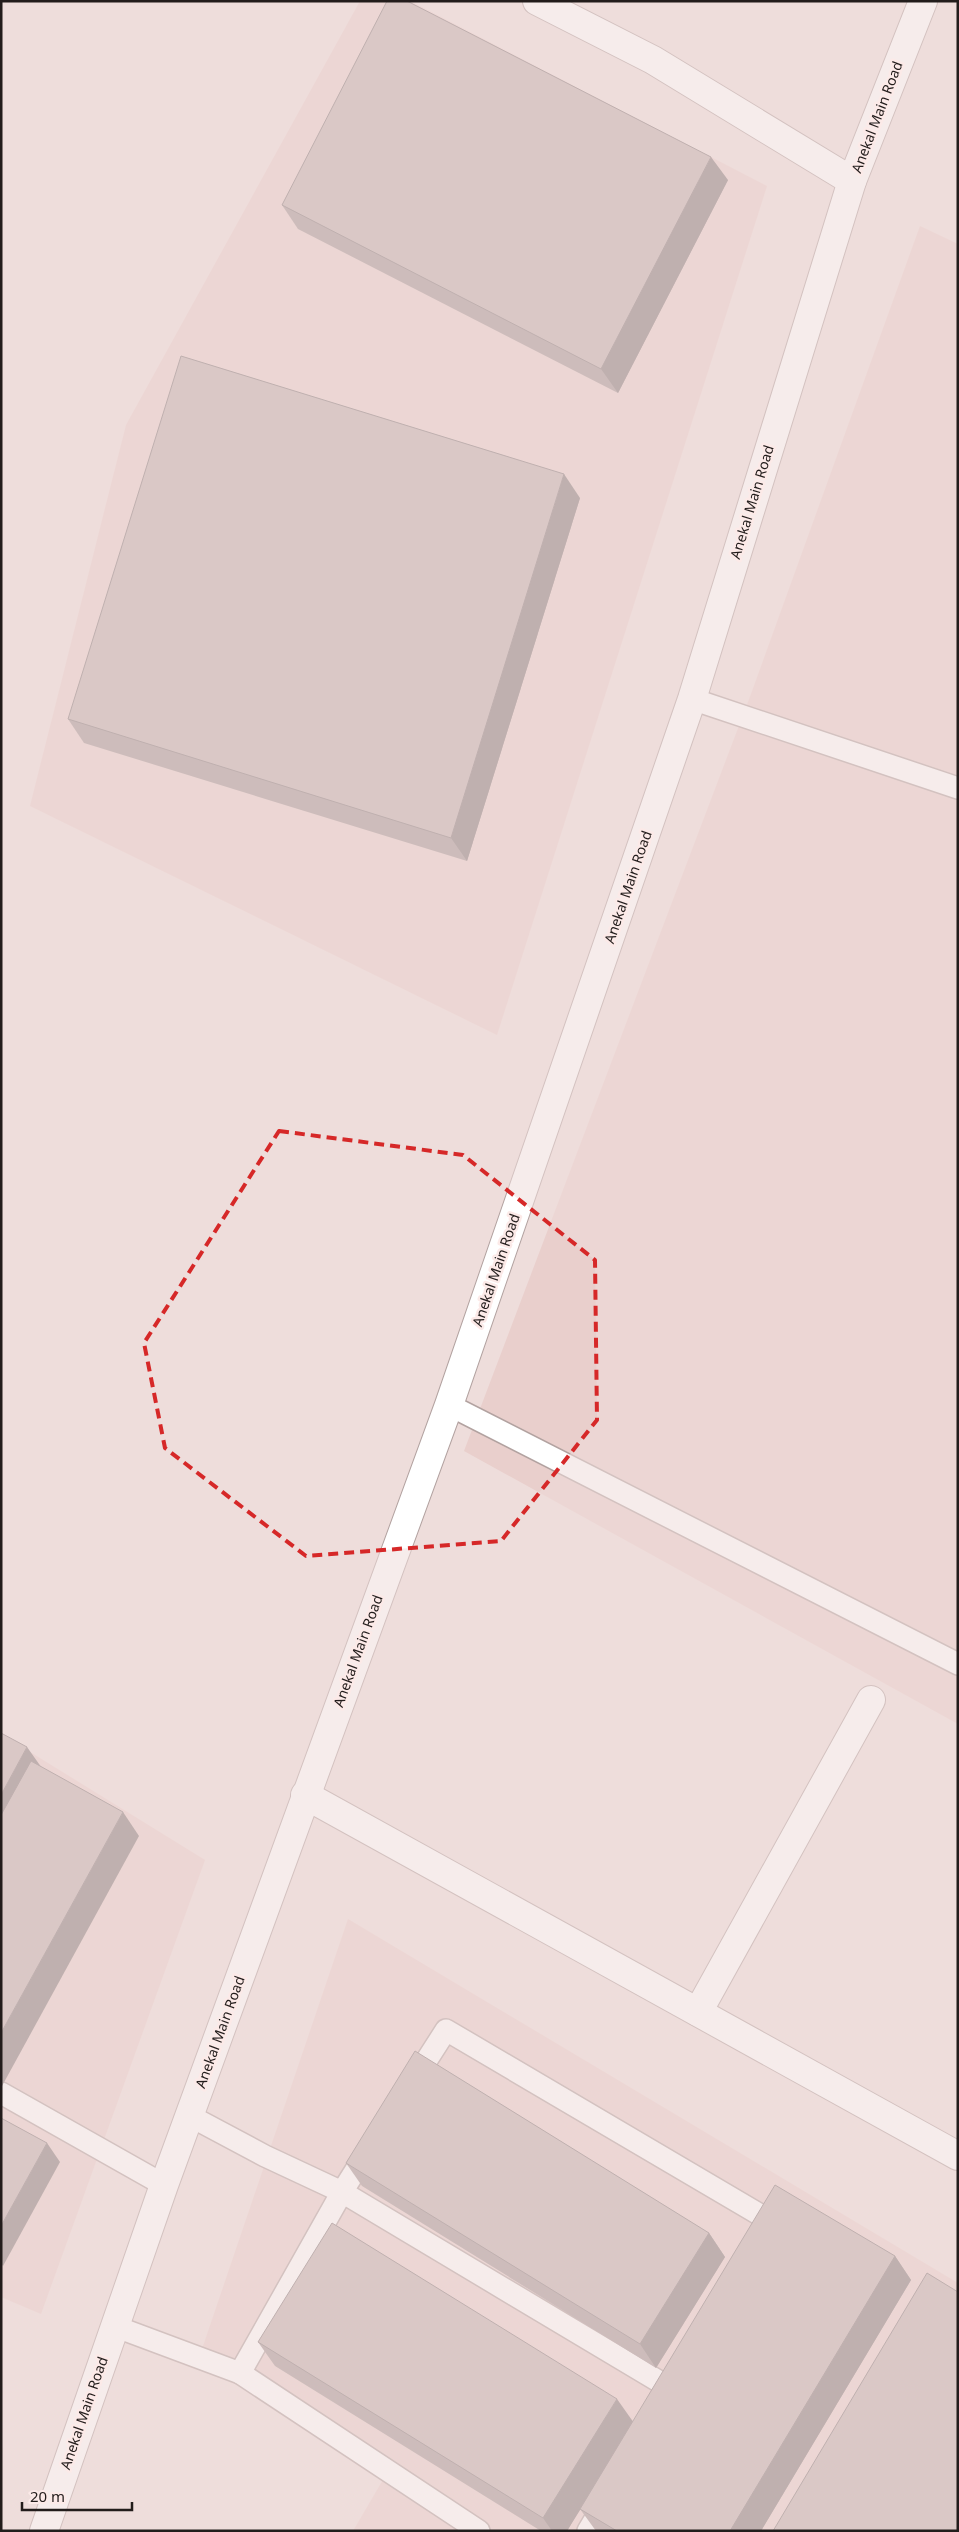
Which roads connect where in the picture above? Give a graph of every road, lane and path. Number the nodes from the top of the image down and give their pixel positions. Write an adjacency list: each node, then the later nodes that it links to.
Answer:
1 (537, 1): 3 (main road)
2 (923, 1): 3 (main road, Anekal Main Road)
3 (852, 181): 4 (main road, Anekal Main Road)
4 (692, 700): 5 (lane); 6 (main road, Anekal Main Road)
5 (958, 788)
6 (449, 1405): 7 (lane); 9 (main road, Anekal Main Road)
7 (958, 1664)
8 (871, 1700): 10 (main road)
9 (305, 1795): 10 (main road); 13 (main road, Anekal Main Road)
10 (698, 2012): 15 (main road)
11 (1, 2093): 16 (lane)
12 (399, 2103): 18 (lane)
13 (190, 2116): 16 (main road, Anekal Main Road); 17 (lane)
14 (378, 2136): 17 (lane)
15 (958, 2156)
16 (164, 2185): 19 (main road, Anekal Main Road)
17 (342, 2192): 20 (lane); 21 (lane)
18 (760, 2248)
19 (114, 2326): 20 (lane); 23 (main road, Anekal Main Road)
20 (240, 2373): 24 (lane)
21 (659, 2416)
22 (618, 2482): 25 (lane)
23 (44, 2531)
24 (479, 2531)
25 (588, 2531)

